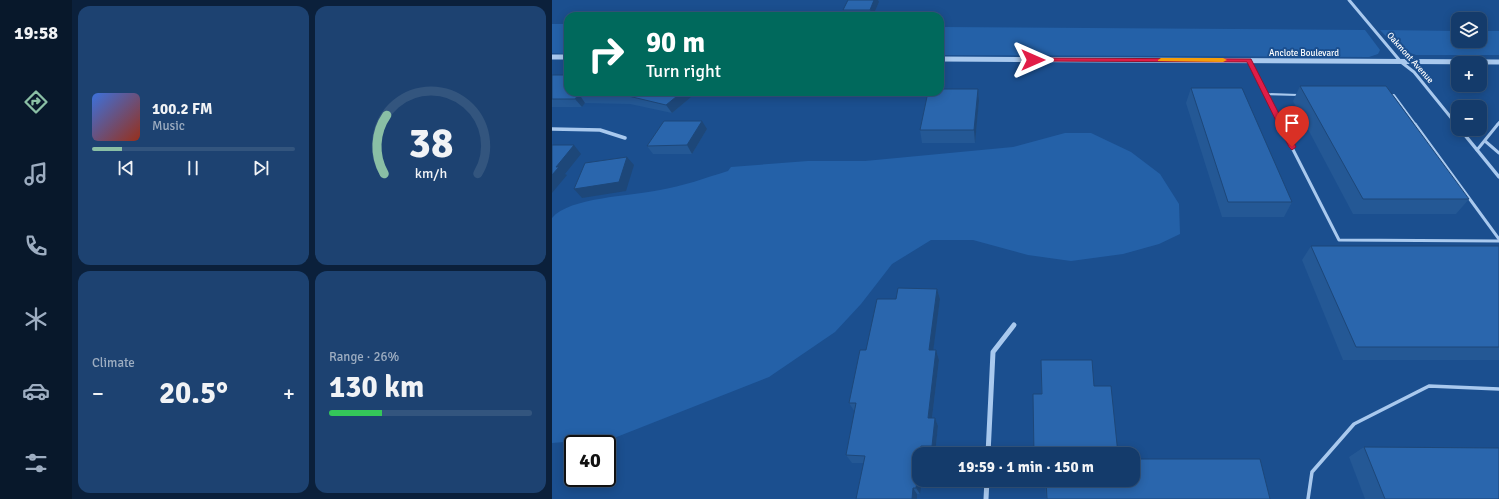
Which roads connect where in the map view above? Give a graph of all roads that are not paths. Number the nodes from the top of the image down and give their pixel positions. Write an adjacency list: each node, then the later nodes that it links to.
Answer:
1 (1349, 0): 6 (street, Oakmont Avenue)
2 (552, 57): 3 (street)
3 (564, 57)
4 (944, 59): 5 (street, Anclote Boulevard)
5 (1249, 60): 6 (street, Anclote Boulevard); 8 (lane)
6 (1401, 62): 7 (street, Anclote Boulevard); 11 (street, Oakmont Avenue)
7 (1499, 62)
8 (1266, 94): 9 (lane); 20 (lane)
9 (1306, 95)
10 (1386, 95): 20 (lane)
11 (1451, 117)
12 (1499, 122): 16 (lane)
13 (552, 129): 15 (street)
14 (1466, 136): 17 (street)
15 (625, 138)
16 (1485, 141): 17 (lane); 18 (lane)
17 (1477, 150): 19 (street)
18 (1499, 153)
19 (1499, 177)
20 (1499, 240)
21 (1014, 325): 23 (street)
22 (1499, 389): 26 (lane)
23 (988, 447)
24 (987, 487): 25 (street)
25 (986, 499)
26 (1308, 499)

